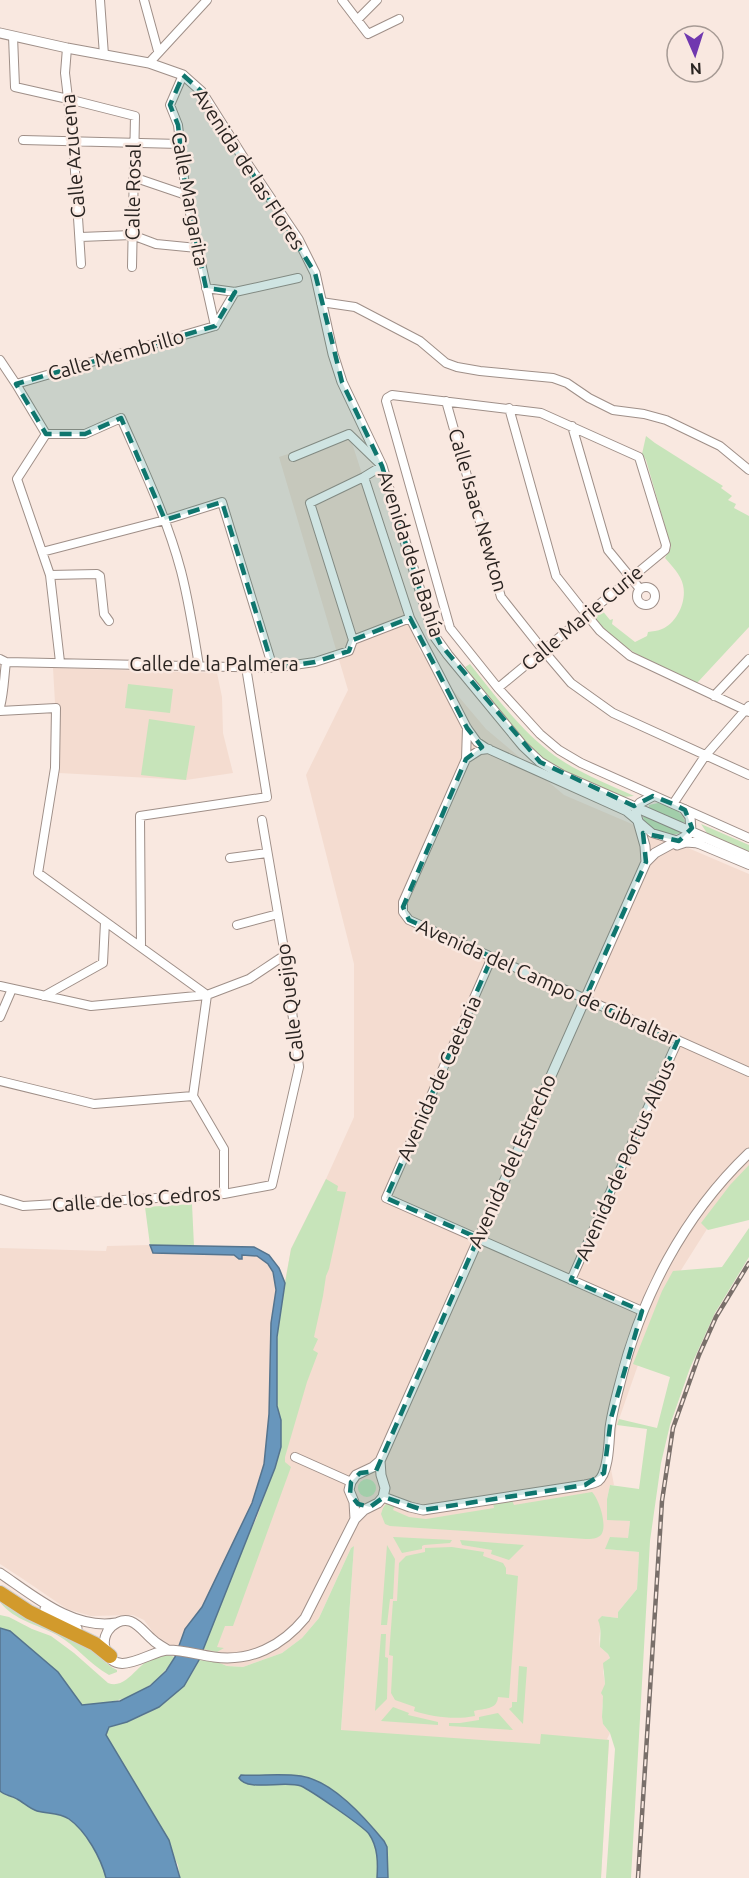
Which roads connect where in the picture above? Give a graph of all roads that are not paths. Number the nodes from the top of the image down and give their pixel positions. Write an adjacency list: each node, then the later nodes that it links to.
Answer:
1 (100, 0): 12 (street)
2 (144, 0): 11 (street)
3 (207, 0): 11 (street)
4 (342, 0): 7 (street)
5 (376, 0): 7 (street)
6 (399, 19): 7 (street)
7 (357, 20)
8 (0, 33): 9 (street, Avenida de las Flores)
9 (13, 36): 10 (street, Avenida de las Flores); 15 (street)
10 (67, 48): 12 (street, Avenida de las Flores); 15 (street, Calle Azucena)
11 (158, 51): 13 (street)
12 (104, 55): 13 (street, Avenida de las Flores)
13 (149, 63): 14 (street, Avenida de las Flores)
14 (183, 75): 19 (street, Calle Margarita); 27 (street, Avenida de las Flores)
15 (68, 99): 17 (street, Calle Azucena); 18 (street, Calle Rosal)
16 (22, 140): 17 (street)
17 (73, 140): 18 (street); 23 (street, Calle Azucena)
18 (134, 143): 19 (street); 20 (street, Calle Rosal)
19 (180, 144): 21 (street, Calle Margarita)
20 (133, 177): 21 (street); 22 (street, Calle Rosal)
21 (186, 195): 24 (street, Calle Margarita)
22 (132, 235): 23 (street); 24 (street); 26 (street, Calle Rosal)
23 (80, 237): 25 (street, Calle Azucena)
24 (197, 248): 29 (street, Calle Margarita)
25 (81, 264)
26 (132, 267)
27 (315, 273): 31 (street, Avenida de la Bahía)
28 (298, 278): 30 (street)
29 (206, 288): 30 (street); 32 (street, Calle Margarita)
30 (235, 291): 32 (street)
31 (321, 302): 41 (street, Avenida de la Bahía); 42 (street)
32 (215, 326): 35 (street, Calle Membrillo)
33 (0, 360): 34 (street)
34 (4, 373): 35 (street)
35 (16, 384): 39 (street)
36 (446, 400): 37 (street); 53 (street, Calle Isaac Newton); 60 (street)
37 (509, 408): 38 (street); 49 (street)
38 (572, 426): 47 (street); 47 (street, Calle Marie Curie)
39 (46, 434): 44 (street); 45 (street)
40 (293, 457): 41 (street)
41 (382, 466): 43 (street); 71 (street, Avenida de la Bahía)
42 (749, 470)
43 (364, 477): 50 (street); 52 (street)
44 (165, 520): 45 (street); 57 (street); 59 (street)
45 (42, 552): 46 (street)
46 (50, 575): 51 (street); 56 (street)
47 (631, 577): 48 (street); 49 (street, Calle Marie Curie)
48 (640, 589)
49 (586, 614): 53 (street, Calle Marie Curie); 61 (street)
50 (410, 618): 52 (street, Calle de la Palmera); 64 (street, Avenida de la Bahía)
51 (109, 621)
52 (353, 640): 59 (street, Calle de la Palmera)
53 (543, 650): 60 (street, Calle Marie Curie); 66 (street, Calle Isaac Newton)
54 (749, 659): 61 (street)
55 (3, 660): 56 (street, Calle de la Palmera); 62 (street)
56 (60, 662): 57 (street, Calle de la Palmera)
57 (199, 666): 58 (street, Calle de la Palmera)
58 (246, 667): 59 (street, Calle de la Palmera); 88 (street)
59 (273, 668)
60 (498, 688): 69 (street)
61 (714, 696): 63 (street)
62 (0, 709): 86 (street)
63 (748, 709): 66 (street)
64 (467, 729): 65 (street, Avenida de la Bahía); 67 (street, Avenida del Campo de Gibraltar)
65 (489, 749): 67 (street); 73 (street, Avenida de la Bahía)
66 (705, 756): 68 (street, Calle Isaac Newton); 70 (street)
67 (466, 759): 90 (street, Avenida del Campo de Gibraltar)
68 (749, 775)
69 (653, 796): 70 (street); 71 (street)
70 (673, 804): 72 (street)
71 (637, 807): 73 (street); 75 (street, Avenida de la Bahía)
72 (685, 810): 75 (street); 76 (street)
73 (637, 819): 77 (street, Avenida de la Bahía); 83 (street)
74 (262, 820): 80 (street, Calle Quejigo)
75 (691, 831): 77 (street); 81 (street, Avenida de la Bahía)
76 (749, 838)
77 (679, 840): 78 (street, Avenida de la Bahía); 79 (street)
78 (699, 843): 79 (street); 84 (street, Avenida de la Bahía)
79 (661, 850): 83 (street)
80 (267, 853): 82 (street); 85 (street, Calle Quejigo)
81 (749, 857)
82 (230, 858)
83 (646, 862): 95 (street, Avenida del Estrecho)
84 (749, 865)
85 (278, 914): 87 (street); 89 (street, Calle Quejigo)
86 (105, 922): 88 (street); 94 (street)
87 (237, 925)
88 (141, 947): 93 (street)
89 (285, 955): 93 (street); 102 (street, Calle Quejigo)
90 (492, 957): 95 (street, Avenida del Campo de Gibraltar); 105 (street, Avenida de Caetaria)
91 (0, 986): 92 (street)
92 (12, 989): 94 (street); 96 (street)
93 (207, 995): 94 (street); 100 (street)
94 (44, 996)
95 (585, 999): 97 (street, Avenida del Campo de Gibraltar); 105 (street, Avenida del Estrecho)
96 (0, 1017)
97 (678, 1040): 98 (street, Avenida del Campo de Gibraltar); 106 (street, Avenida de Portus Albus)
98 (749, 1072)
99 (0, 1081): 100 (street)
100 (193, 1096): 103 (street)
101 (749, 1153): 107 (street)
102 (272, 1185): 103 (street, Calle de los Cedros)
103 (224, 1194): 104 (street, Calle de los Cedros)
104 (0, 1199)
105 (478, 1239): 106 (street); 109 (street, Avenida del Estrecho)
106 (571, 1281): 107 (street)
107 (642, 1311): 113 (street)
108 (295, 1457): 112 (street)
109 (380, 1461): 110 (street); 111 (street, Avenida del Estrecho)
110 (364, 1472): 111 (street); 112 (street)
111 (382, 1480): 113 (street)
112 (351, 1482): 114 (street)
113 (383, 1497): 115 (street)
114 (354, 1502): 115 (street); 116 (street)
115 (370, 1507): 116 (street)
116 (355, 1520): 122 (street)
117 (0, 1574): 120 (street)
118 (0, 1580): 123 (street)
119 (0, 1593): 123 (highway)
120 (116, 1623): 121 (street); 123 (street)
121 (145, 1632): 122 (street); 124 (street)
122 (168, 1650): 124 (street)
123 (108, 1652): 124 (street)
124 (140, 1659)

